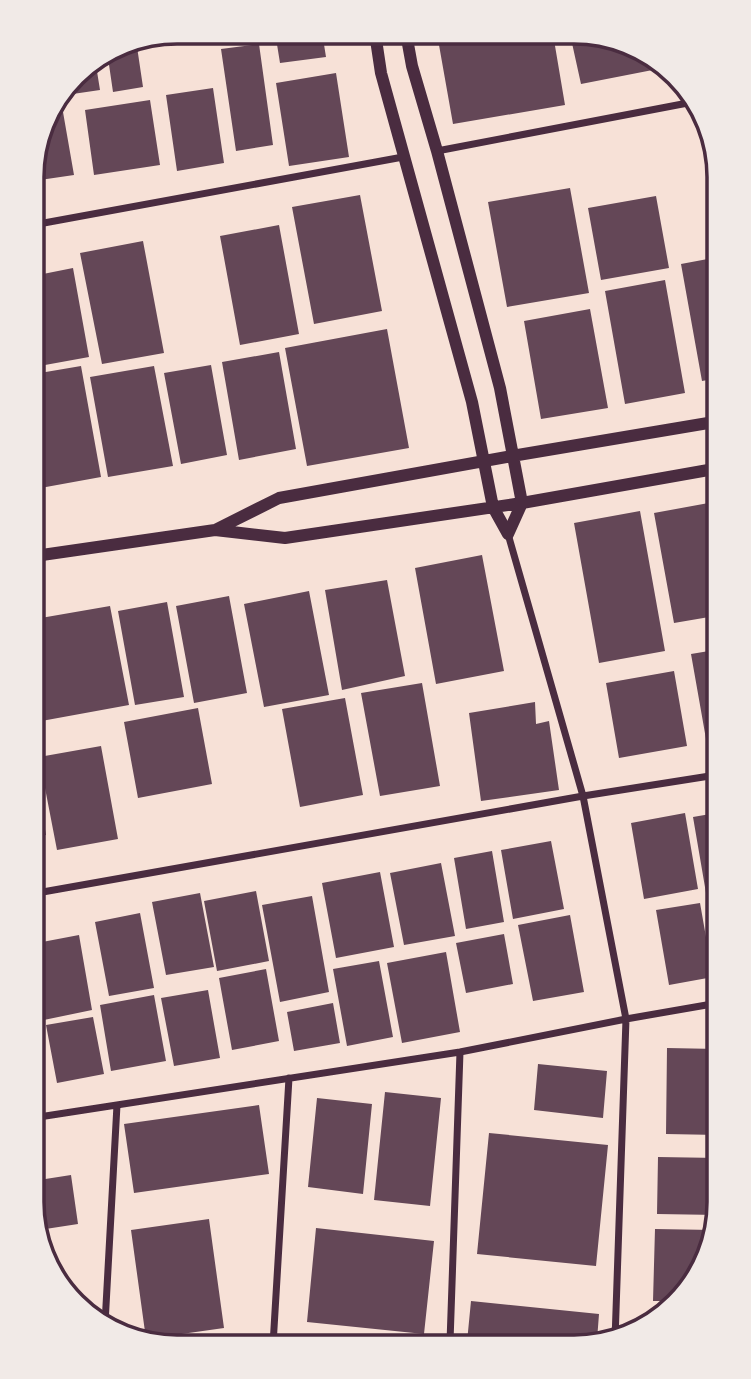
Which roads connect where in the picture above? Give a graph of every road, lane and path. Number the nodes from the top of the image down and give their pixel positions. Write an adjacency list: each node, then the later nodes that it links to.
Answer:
1 (377, 44): 5 (street)
2 (408, 44): 4 (street)
3 (685, 103): 4 (street)
4 (438, 151): 8 (street)
5 (403, 157): 6 (street); 9 (street)
6 (44, 223)
7 (707, 423): 8 (street)
8 (512, 456): 9 (street); 11 (street)
9 (484, 462): 12 (street); 13 (street)
10 (707, 470): 11 (street)
11 (522, 503): 12 (street); 14 (street)
12 (493, 507): 13 (street); 14 (street)
13 (215, 530): 15 (street)
14 (508, 534): 17 (street)
15 (44, 555)
16 (707, 776): 17 (street)
17 (583, 796): 18 (street); 20 (street)
18 (44, 892)
19 (707, 1005): 20 (street)
20 (626, 1019): 21 (street); 26 (street)
21 (460, 1052): 22 (street); 28 (street)
22 (289, 1078): 23 (street); 27 (street)
23 (117, 1105): 24 (street); 25 (street)
24 (44, 1116)
25 (106, 1314)
26 (615, 1329)
27 (274, 1335)
28 (450, 1335)

